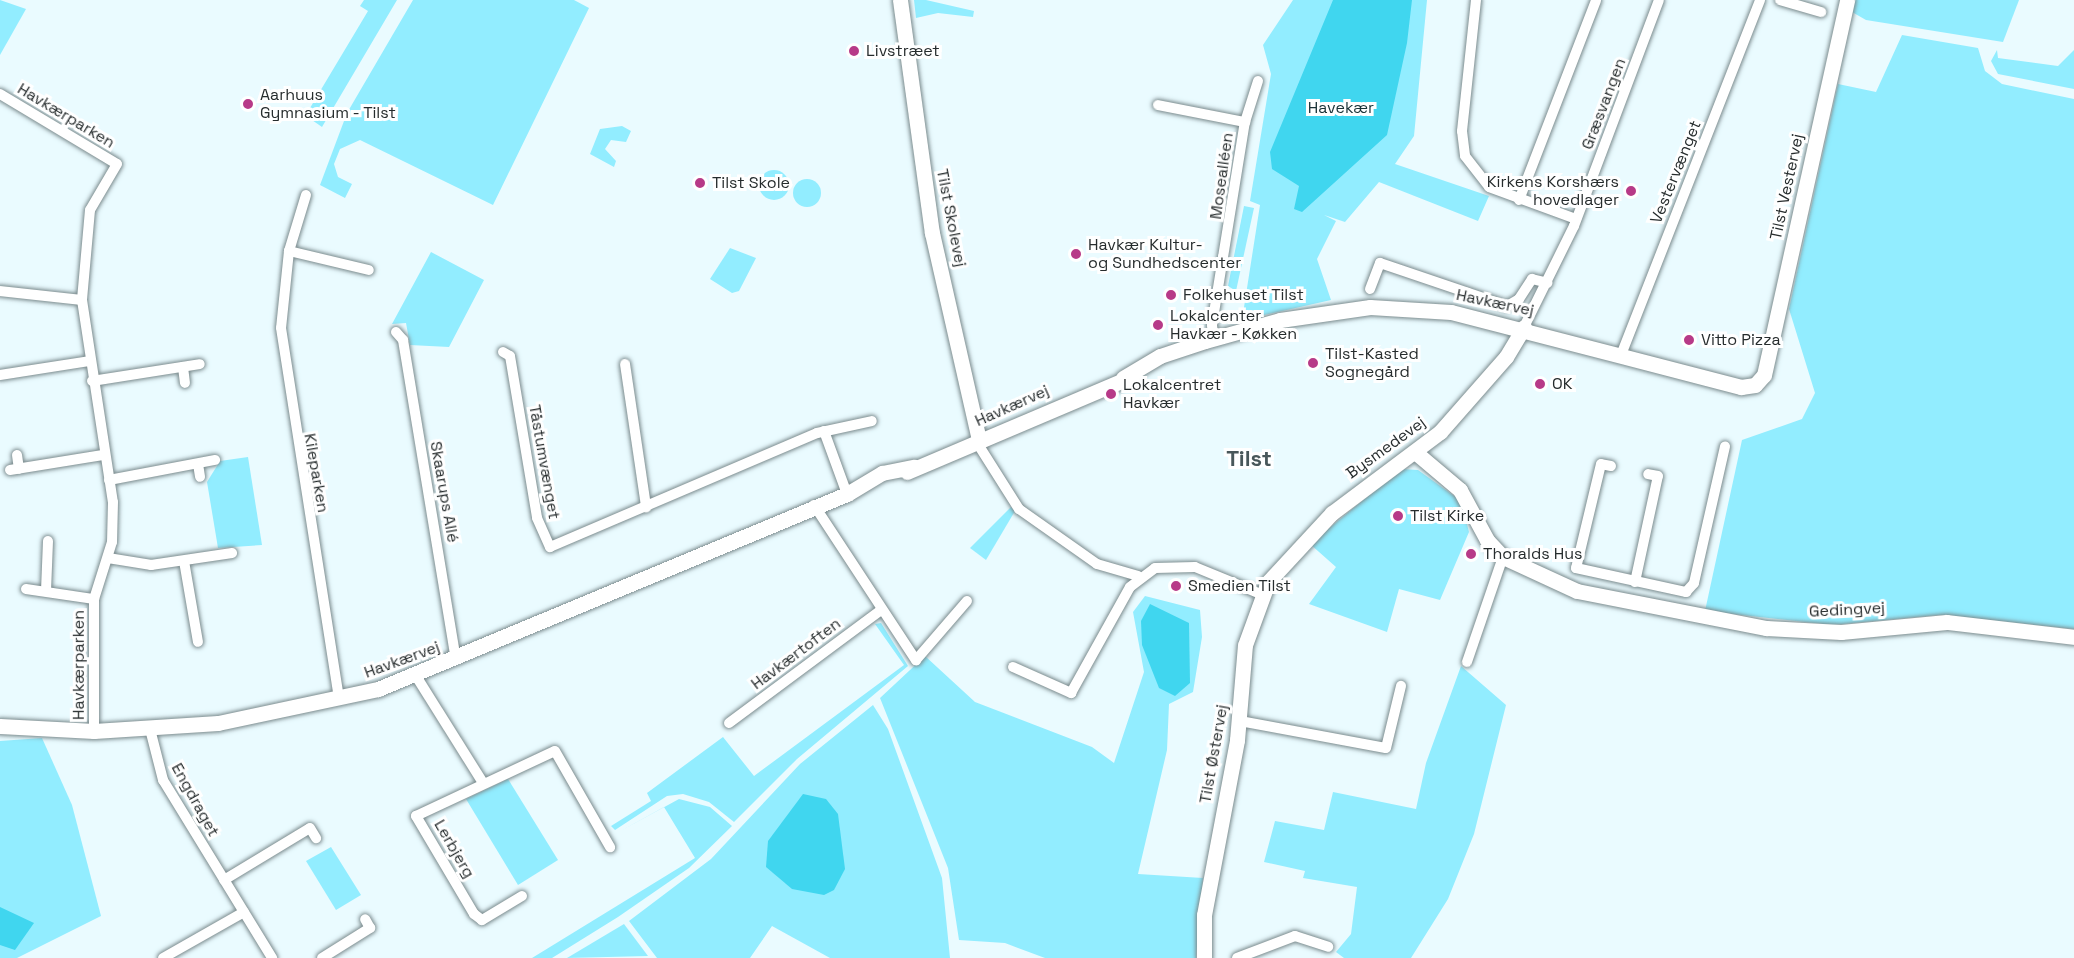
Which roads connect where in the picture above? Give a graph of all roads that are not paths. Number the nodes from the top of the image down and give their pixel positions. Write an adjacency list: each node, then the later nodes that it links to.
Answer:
1 (900, 0): 37 (street, Tilst Skolevej)
2 (1476, 0): 14 (street)
3 (1596, 0): 14 (street)
4 (1659, 0): 15 (street, Græsvangen)
5 (1760, 0): 26 (street, Vestervænget)
6 (1780, 0): 8 (street)
7 (1846, 0): 32 (street, Tilst Vestervej)
8 (1821, 12)
9 (1258, 81): 12 (street, Mosealléen)
10 (0, 94): 21 (street, Havkærparken)
11 (1158, 105): 12 (street, Mosealléen)
12 (1245, 122): 24 (street, Mosealléen)
13 (306, 195): 16 (street, Kileparken)
14 (1520, 200): 15 (street)
15 (1576, 219): 18 (street, Græsvangen)
16 (289, 251): 17 (street); 73 (street, Kileparken)
17 (369, 270)
18 (1548, 283): 19 (street, Havkærvej); 22 (street, Græsvangen)
19 (1370, 289)
20 (0, 291): 21 (street)
21 (82, 300): 27 (street, Havkærparken)
22 (1524, 327): 24 (street, Havkærvej); 26 (street, Havkærvej); 39 (street, Bysmedevej)
23 (396, 332): 68 (street, Skaarups Allé)
24 (1215, 340): 37 (street, Havkærvej)
25 (503, 352): 49 (street, Tåstumvænget)
26 (1621, 355): 32 (street, Havkærvej)
27 (89, 361): 31 (street); 33 (street, Havkærparken)
28 (200, 364): 30 (street)
29 (625, 364): 49 (street)
30 (183, 367): 33 (street); 34 (street)
31 (0, 375)
32 (1762, 380)
33 (92, 381): 41 (street, Havkærparken)
34 (186, 383)
35 (872, 421): 36 (street, Tåstumvænget)
36 (824, 431): 48 (street); 49 (street, Tåstumvænget)
37 (980, 445): 48 (street, Havkærvej); 57 (street)
38 (1725, 446): 58 (street)
39 (1415, 452): 53 (street, Gedingvej); 56 (street, Bysmedevej)
40 (17, 455): 41 (street)
41 (103, 455): 47 (street, Havkærparken)
42 (215, 460): 43 (street)
43 (198, 464): 46 (street); 47 (street)
44 (1611, 466): 58 (street)
45 (1648, 474): 58 (street)
46 (200, 477)
47 (109, 480): 54 (street, Havkærparken)
48 (847, 494): 50 (street, Havkærvej)
49 (646, 507)
50 (815, 508): 64 (street); 68 (street, Havkærvej)
51 (48, 541): 60 (street)
52 (232, 553): 55 (street)
53 (1503, 557): 63 (street, Gedingvej); 69 (street)
54 (108, 558): 55 (street); 62 (street, Havkærparken)
55 (183, 561): 67 (street)
56 (1281, 562): 61 (street, Tilst Østervej)
57 (1138, 576): 61 (street); 70 (street)
58 (1632, 581): 63 (street)
59 (26, 589): 60 (street, Havkærparken)
60 (46, 591): 62 (street, Havkærparken)
61 (1263, 595): 74 (street, Tilst Østervej)
62 (94, 599): 78 (street, Havkærparken)
63 (1624, 601): 66 (street, Gedingvej)
64 (881, 610): 65 (street); 75 (street, Havkærtoften)
65 (972, 614)
66 (2074, 637)
67 (198, 642)
68 (456, 660): 71 (street, Havkærvej)
69 (1467, 662)
70 (1013, 667)
71 (416, 676): 73 (street, Havkærvej); 79 (street)
72 (1401, 686): 74 (street)
73 (339, 699): 77 (street, Havkærvej)
74 (1240, 721): 90 (street, Tilst Østervej)
75 (729, 723)
76 (1, 726): 78 (street, Havkærvej)
77 (150, 729): 78 (street, Havkærvej); 82 (street, Engdraget)
78 (94, 730)
79 (483, 783): 81 (street, Lerbjerg); 83 (street, Lerbjerg)
80 (316, 838): 82 (street)
81 (610, 847)
82 (224, 880): 84 (street, Engdraget)
83 (522, 896)
84 (243, 912): 87 (street); 88 (street, Engdraget)
85 (365, 919): 89 (street)
86 (1328, 948): 91 (street)
87 (165, 957)
88 (272, 958)
89 (322, 958)
90 (1204, 958)
91 (1237, 958)

